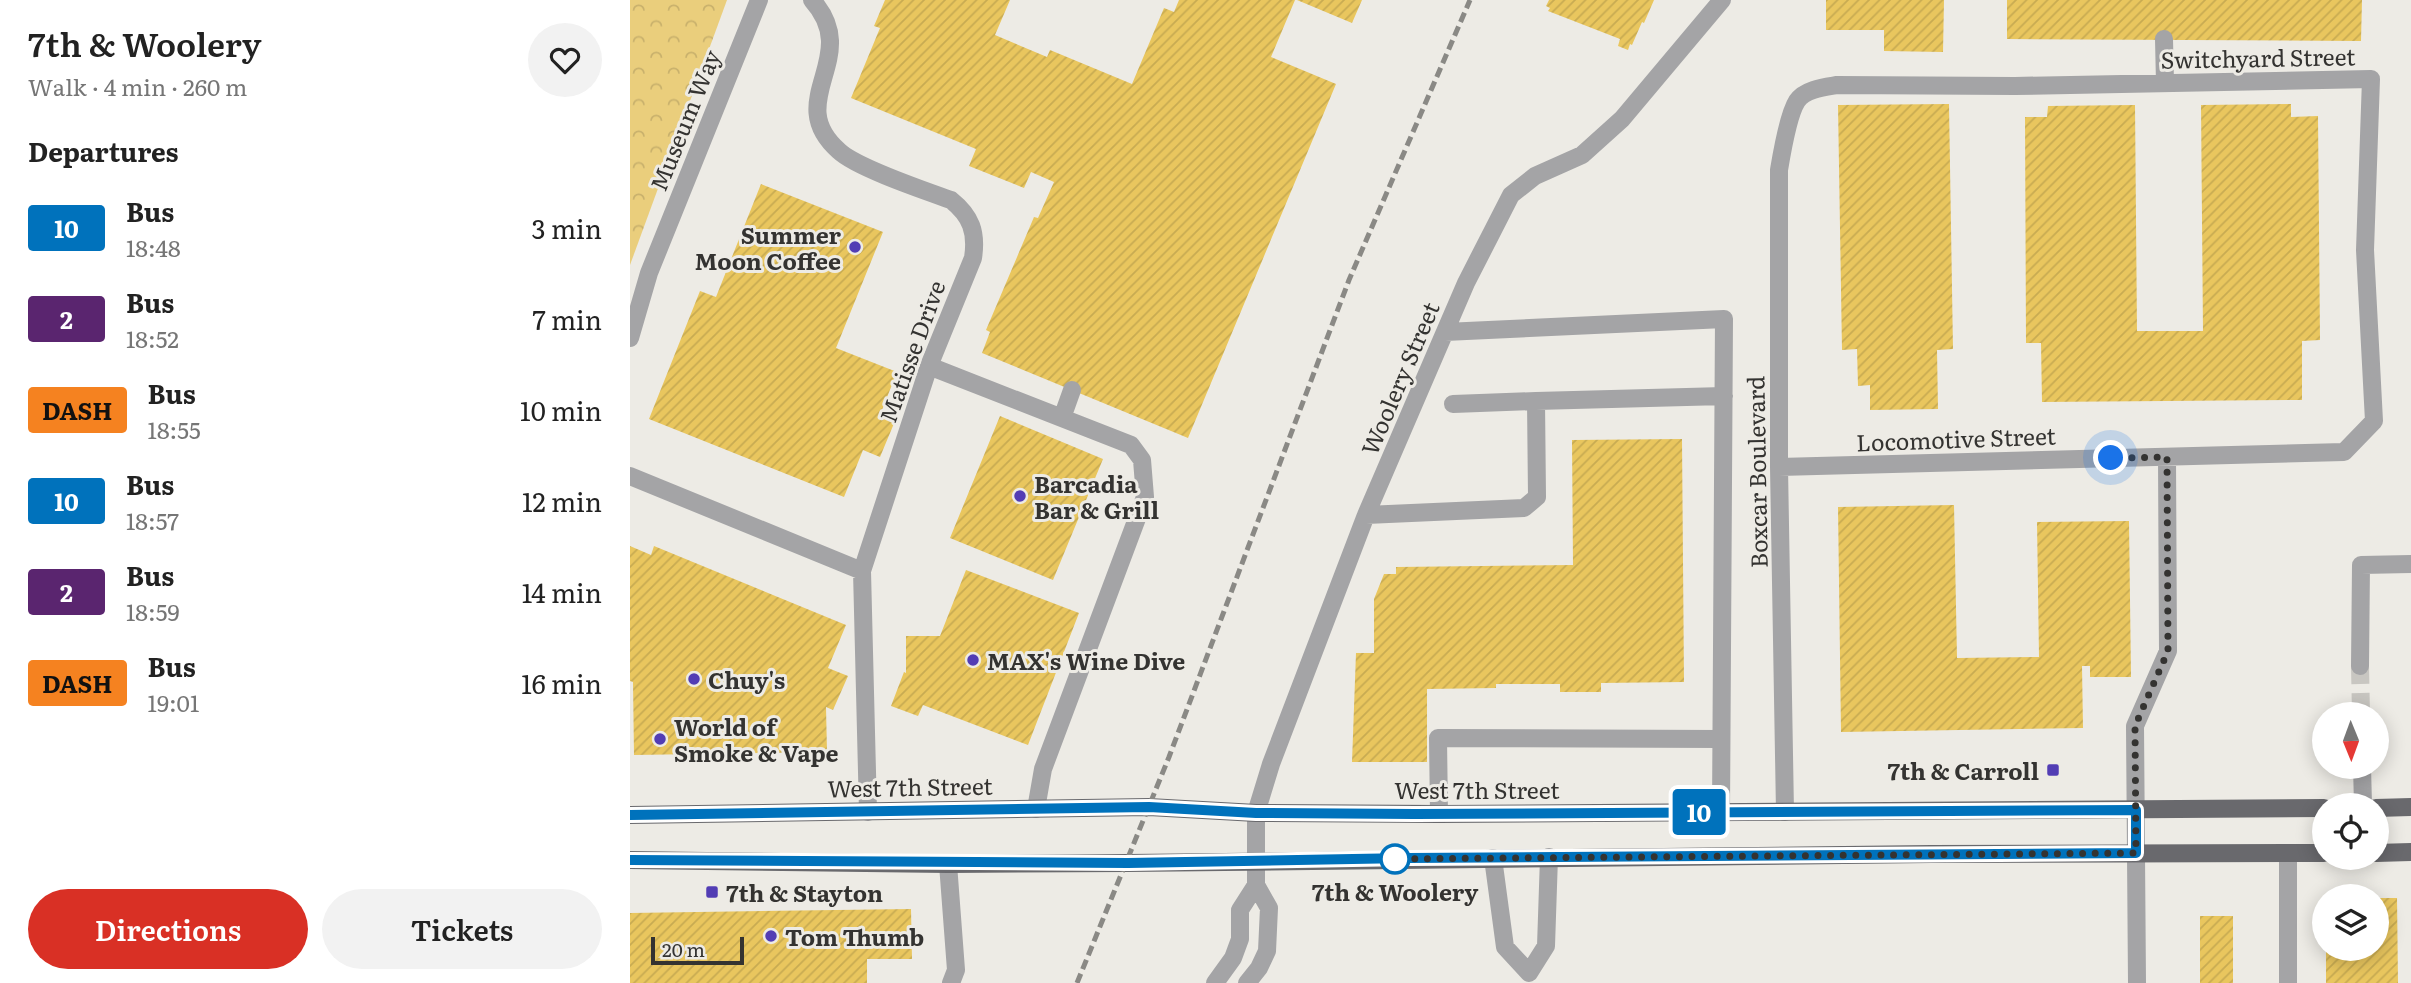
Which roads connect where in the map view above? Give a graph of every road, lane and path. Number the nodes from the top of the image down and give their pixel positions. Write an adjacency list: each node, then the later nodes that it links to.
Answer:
1 (759, 0): 8 (street, Museum Way)
2 (812, 0): 9 (street, Matisse Drive)
3 (1722, 0): 7 (street, Woolery Street)
4 (2164, 40): 5 (street)
5 (2165, 83): 6 (street, Switchyard Street); 15 (street, Switchyard Street)
6 (1787, 132): 17 (street, Boxcar Boulevard)
7 (1445, 332): 11 (street); 19 (street, Woolery Street)
8 (630, 338)
9 (929, 366): 14 (street); 21 (street, Matisse Drive)
10 (1072, 390): 14 (street)
11 (1724, 396): 12 (street); 23 (street)
12 (1536, 401): 13 (street); 19 (street)
13 (1453, 404)
14 (1062, 418): 27 (street)
15 (2344, 452): 16 (street, Locomotive Street)
16 (2167, 457): 17 (street, Locomotive Street); 28 (street)
17 (1779, 467): 31 (street, Boxcar Boulevard)
18 (630, 476): 21 (street)
19 (1366, 515): 32 (street, Woolery Street)
20 (2411, 564): 22 (street)
21 (862, 571): 29 (street, Matisse Drive)
22 (2360, 666)
23 (1720, 739): 30 (street); 33 (street)
24 (2411, 807): 26 (main road)
25 (2312, 808): 28 (main road, West 7th Street)
26 (2389, 808)
27 (1036, 809): 29 (main road, West 7th Street); 32 (main road, West 7th Street)
28 (2136, 810): 31 (main road, West 7th Street); 36 (street)
29 (867, 812): 34 (main road, West 7th Street)
30 (1721, 812): 31 (main road, West 7th Street); 33 (main road, West 7th Street)
31 (1785, 812)
32 (1256, 813): 33 (main road, West 7th Street); 43 (street, Woolery Street)
33 (1439, 814)
34 (630, 815)
35 (2411, 852): 39 (main road)
36 (2136, 853): 37 (main road); 40 (main road); 49 (street)
37 (2288, 853): 38 (main road); 50 (street)
38 (2312, 853)
39 (2389, 853)
40 (1549, 857): 41 (main road); 41 (street)
41 (1493, 858): 43 (main road)
42 (630, 860): 44 (main road)
43 (1256, 861): 44 (main road); 45 (street, Woolery Street)
44 (948, 864): 46 (street)
45 (1256, 885): 47 (street); 48 (street)
46 (951, 983)
47 (1214, 983)
48 (1247, 983)
49 (2137, 983)
50 (2288, 983)

